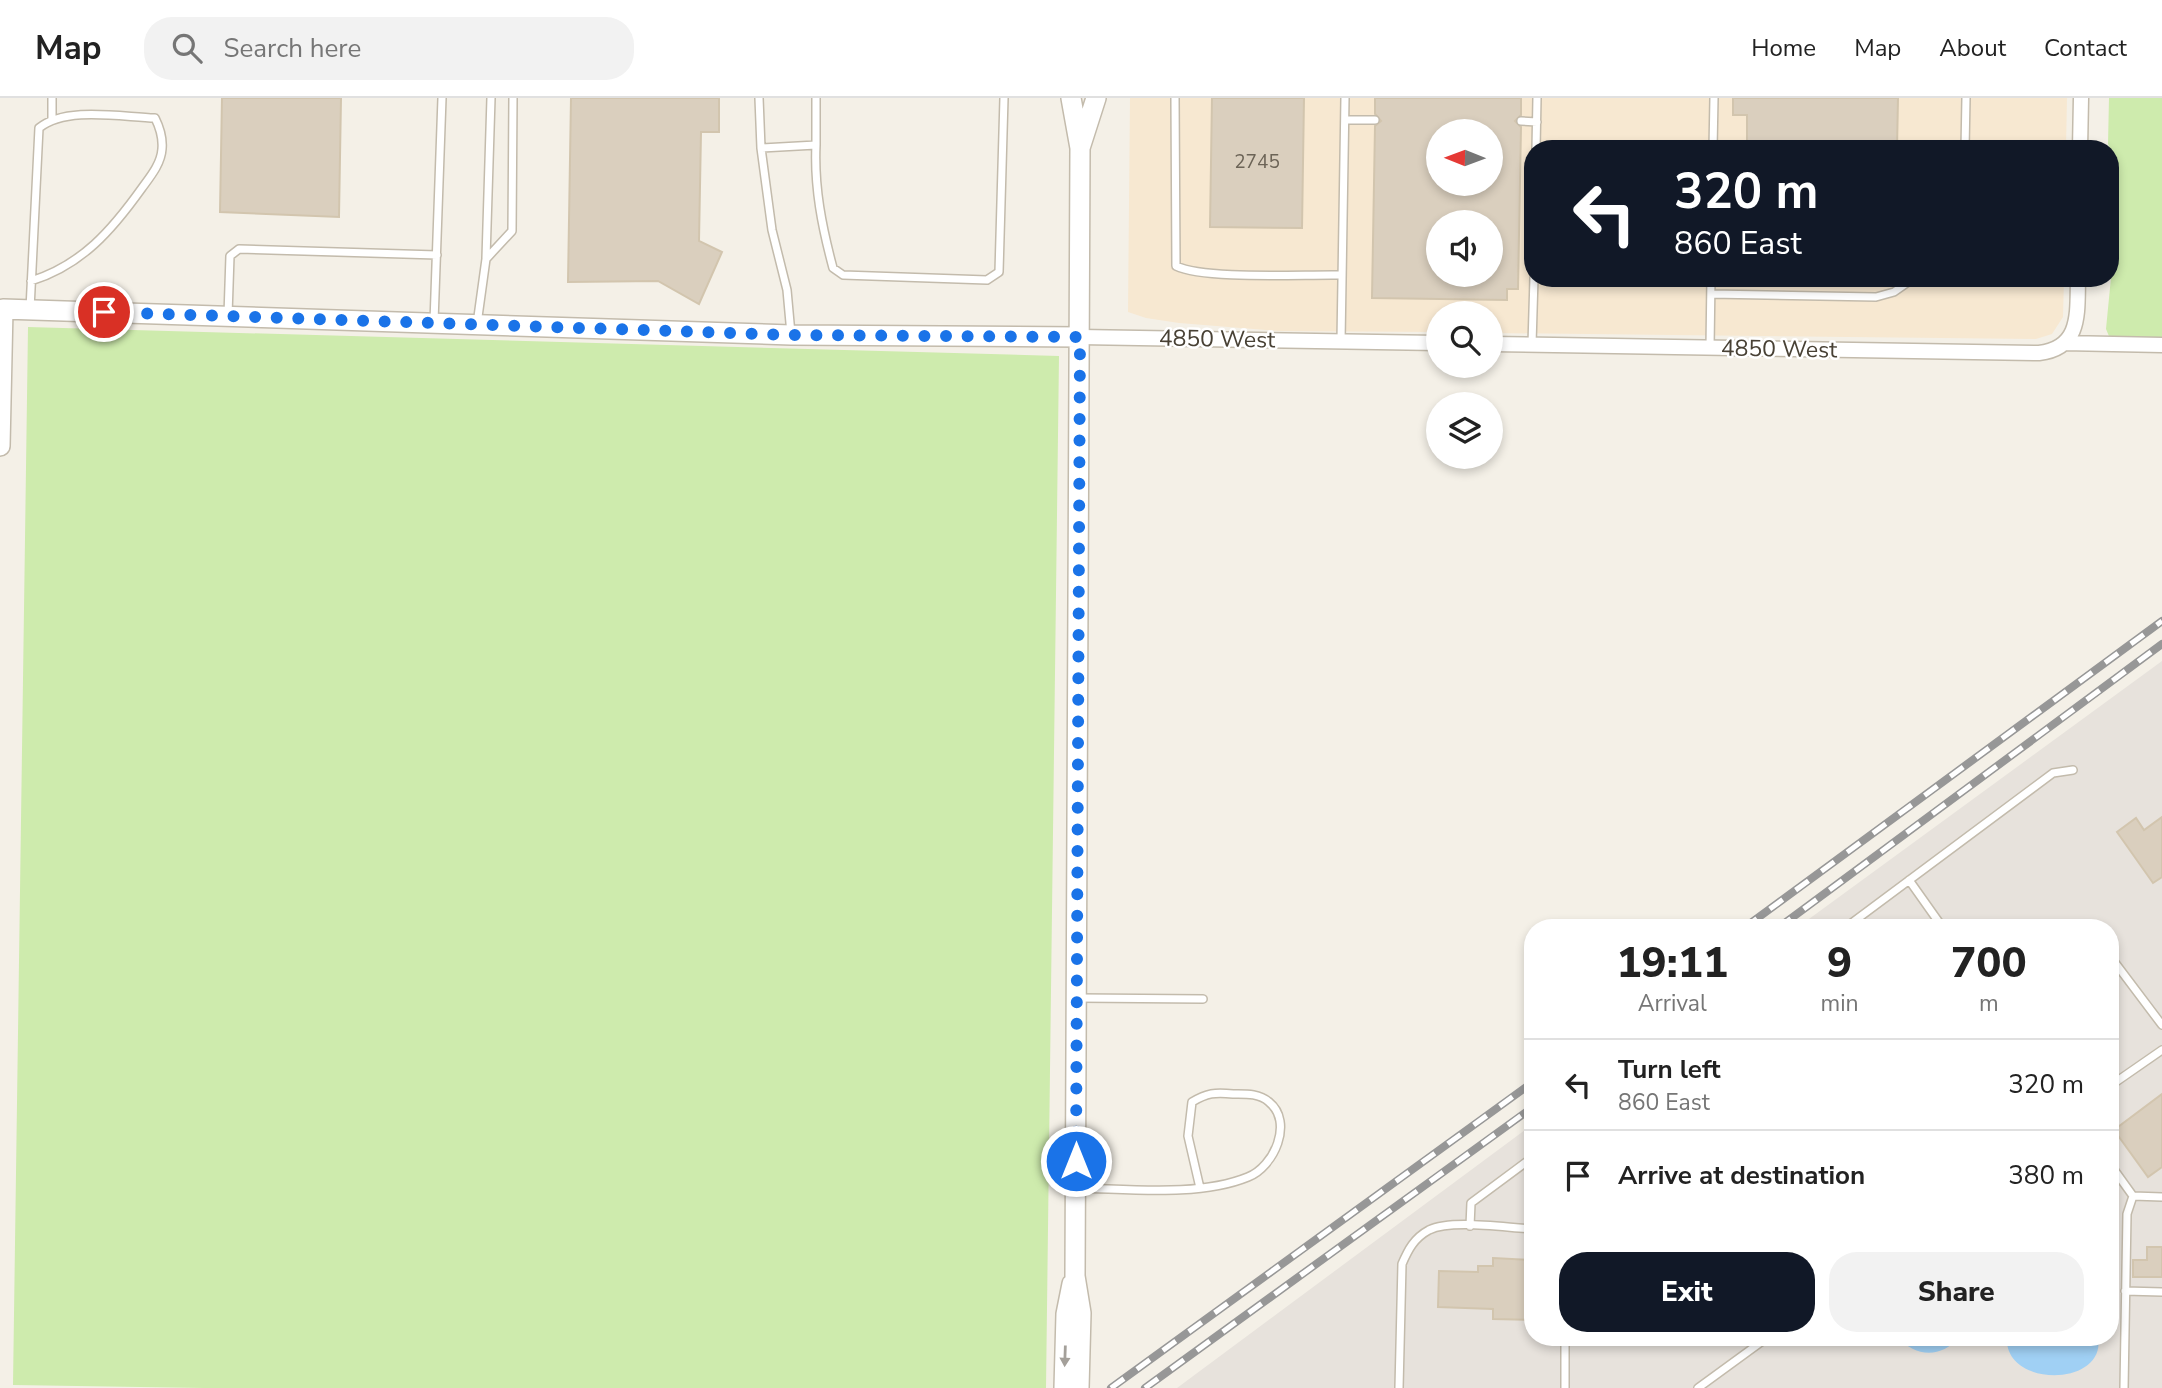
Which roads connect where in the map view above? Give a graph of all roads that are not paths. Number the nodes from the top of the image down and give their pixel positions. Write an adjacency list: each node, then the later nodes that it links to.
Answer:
1 (52, 98): 16 (lane)
2 (442, 98): 28 (lane)
3 (491, 98): 29 (lane)
4 (513, 98): 29 (lane)
5 (759, 98): 26 (lane)
6 (816, 98): 25 (lane)
7 (1004, 98): 25 (lane)
8 (1071, 98): 27 (street)
9 (1096, 98): 27 (street)
10 (1175, 98): 30 (lane)
11 (1346, 98): 17 (lane)
12 (1537, 98): 20 (lane)
13 (1714, 98): 22 (lane)
14 (1966, 98): 23 (lane)
15 (2081, 98): 24 (street)
16 (52, 119): 31 (lane); 31 (lane)
17 (1345, 120): 18 (lane); 30 (lane)
18 (1375, 120)
19 (1521, 121): 20 (lane)
20 (1537, 122): 21 (lane)
21 (1536, 140)
22 (1713, 140)
23 (1965, 140)
24 (2080, 140)
25 (816, 145): 26 (lane)
26 (761, 148): 42 (lane)
27 (1080, 148): 43 (street)
28 (437, 255): 39 (lane); 40 (lane)
29 (486, 259): 41 (lane)
30 (1342, 275): 44 (lane)
31 (31, 281): 38 (lane)
32 (1534, 287): 48 (lane)
33 (1711, 287): 36 (lane)
34 (1901, 287): 36 (lane)
35 (2078, 287): 46 (street)
36 (1711, 294): 50 (lane)
37 (1, 309): 38 (street); 51 (street)
38 (30, 309): 39 (street)
39 (228, 316): 40 (street)
40 (434, 323): 41 (street)
41 (477, 324): 42 (street)
42 (791, 335): 43 (street)
43 (1080, 337): 44 (street, 4850 West); 57 (street)
44 (1341, 341): 45 (street, 4850 West)
45 (1426, 343)
46 (2064, 343): 49 (street, 4850 West); 50 (street, 4850 West)
47 (1503, 344): 48 (street, 4850 West)
48 (1532, 344): 50 (street, 4850 West)
49 (2162, 345)
50 (1710, 348)
51 (0, 446)
52 (2073, 770): 53 (lane)
53 (1909, 880): 54 (lane); 55 (lane)
54 (1856, 919)
55 (1937, 919)
56 (2119, 968): 59 (lane)
57 (1078, 998): 58 (lane); 64 (street)
58 (1203, 999)
59 (2162, 1025)
60 (2162, 1051): 61 (lane)
61 (2119, 1080)
62 (1524, 1164): 68 (lane)
63 (2119, 1177): 66 (lane)
64 (1076, 1188): 65 (lane); 70 (street)
65 (1200, 1188): 65 (lane)
66 (2133, 1196): 67 (lane); 71 (lane)
67 (2162, 1197)
68 (1469, 1226): 69 (lane); 77 (lane)
69 (1524, 1229)
70 (1075, 1276): 75 (street, one-way to 75); 76 (street)
71 (2125, 1291): 72 (lane); 80 (lane)
72 (2162, 1292)
73 (1565, 1346): 78 (lane)
74 (1756, 1346): 79 (lane)
75 (1064, 1388)
76 (1079, 1388)
77 (1399, 1388)
78 (1565, 1388)
79 (1698, 1388)
80 (2124, 1388)

